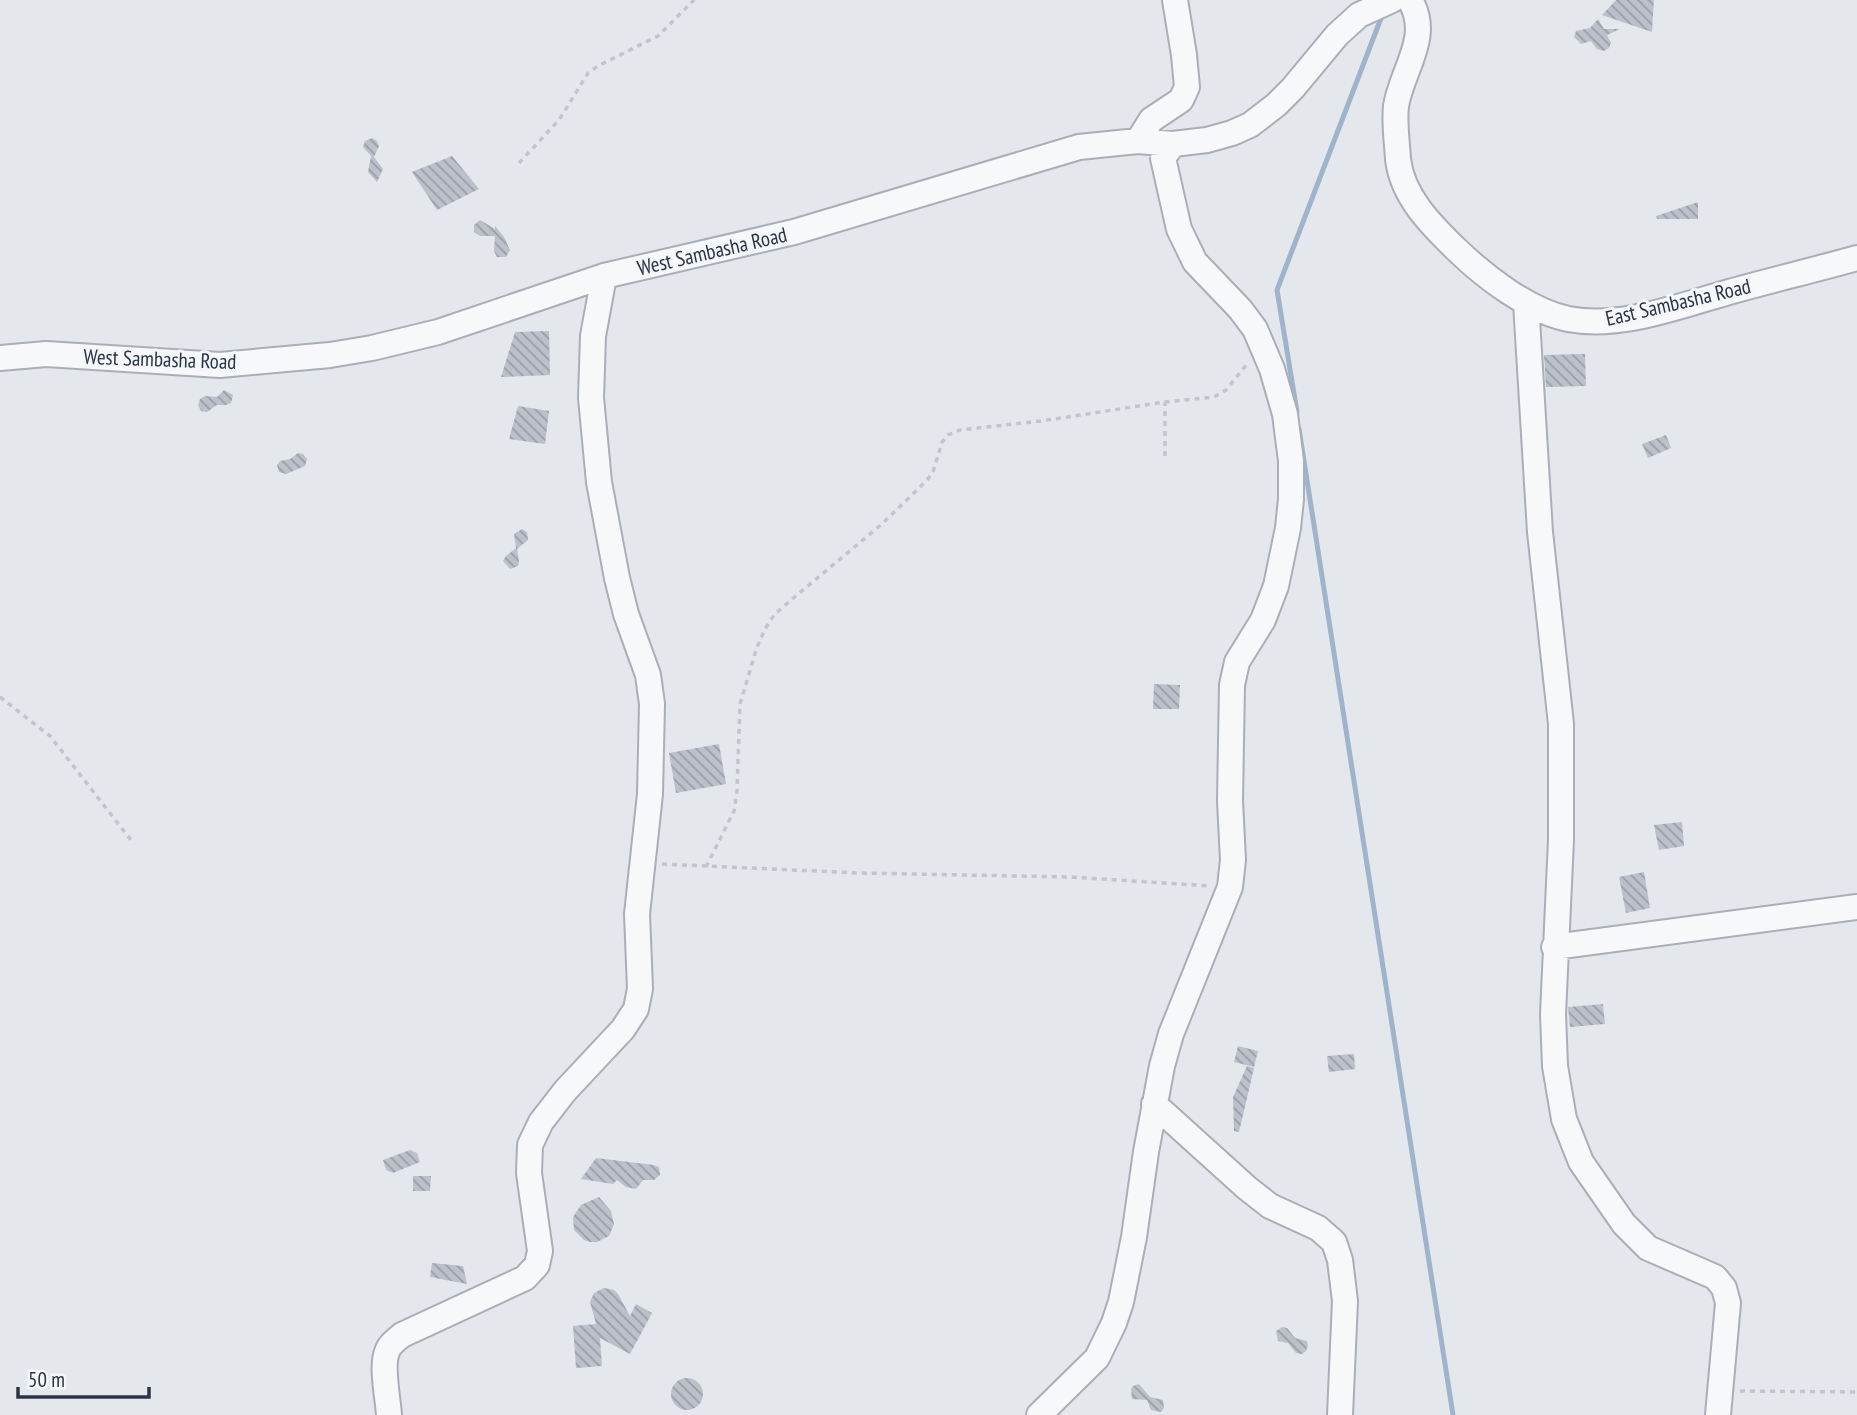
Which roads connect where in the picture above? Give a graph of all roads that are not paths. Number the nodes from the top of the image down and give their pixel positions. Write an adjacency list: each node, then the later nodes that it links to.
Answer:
1 (1175, 0): 4 (street)
2 (1410, 0): 8 (street, East Sambasha Road)
3 (1383, 4): 5 (street, West Sambasha Road)
4 (1138, 141): 5 (street, West Sambasha Road); 7 (street, West Sambasha Road)
5 (1173, 144): 12 (street)
6 (1857, 258): 8 (street, East Sambasha Road)
7 (604, 276): 9 (street, West Sambasha Road); 13 (street)
8 (1526, 303): 11 (street)
9 (0, 358)
10 (1857, 907): 11 (street)
11 (1555, 947): 16 (street)
12 (1154, 1104): 14 (street); 15 (street)
13 (389, 1415)
14 (1039, 1415)
15 (1340, 1415)
16 (1718, 1415)

